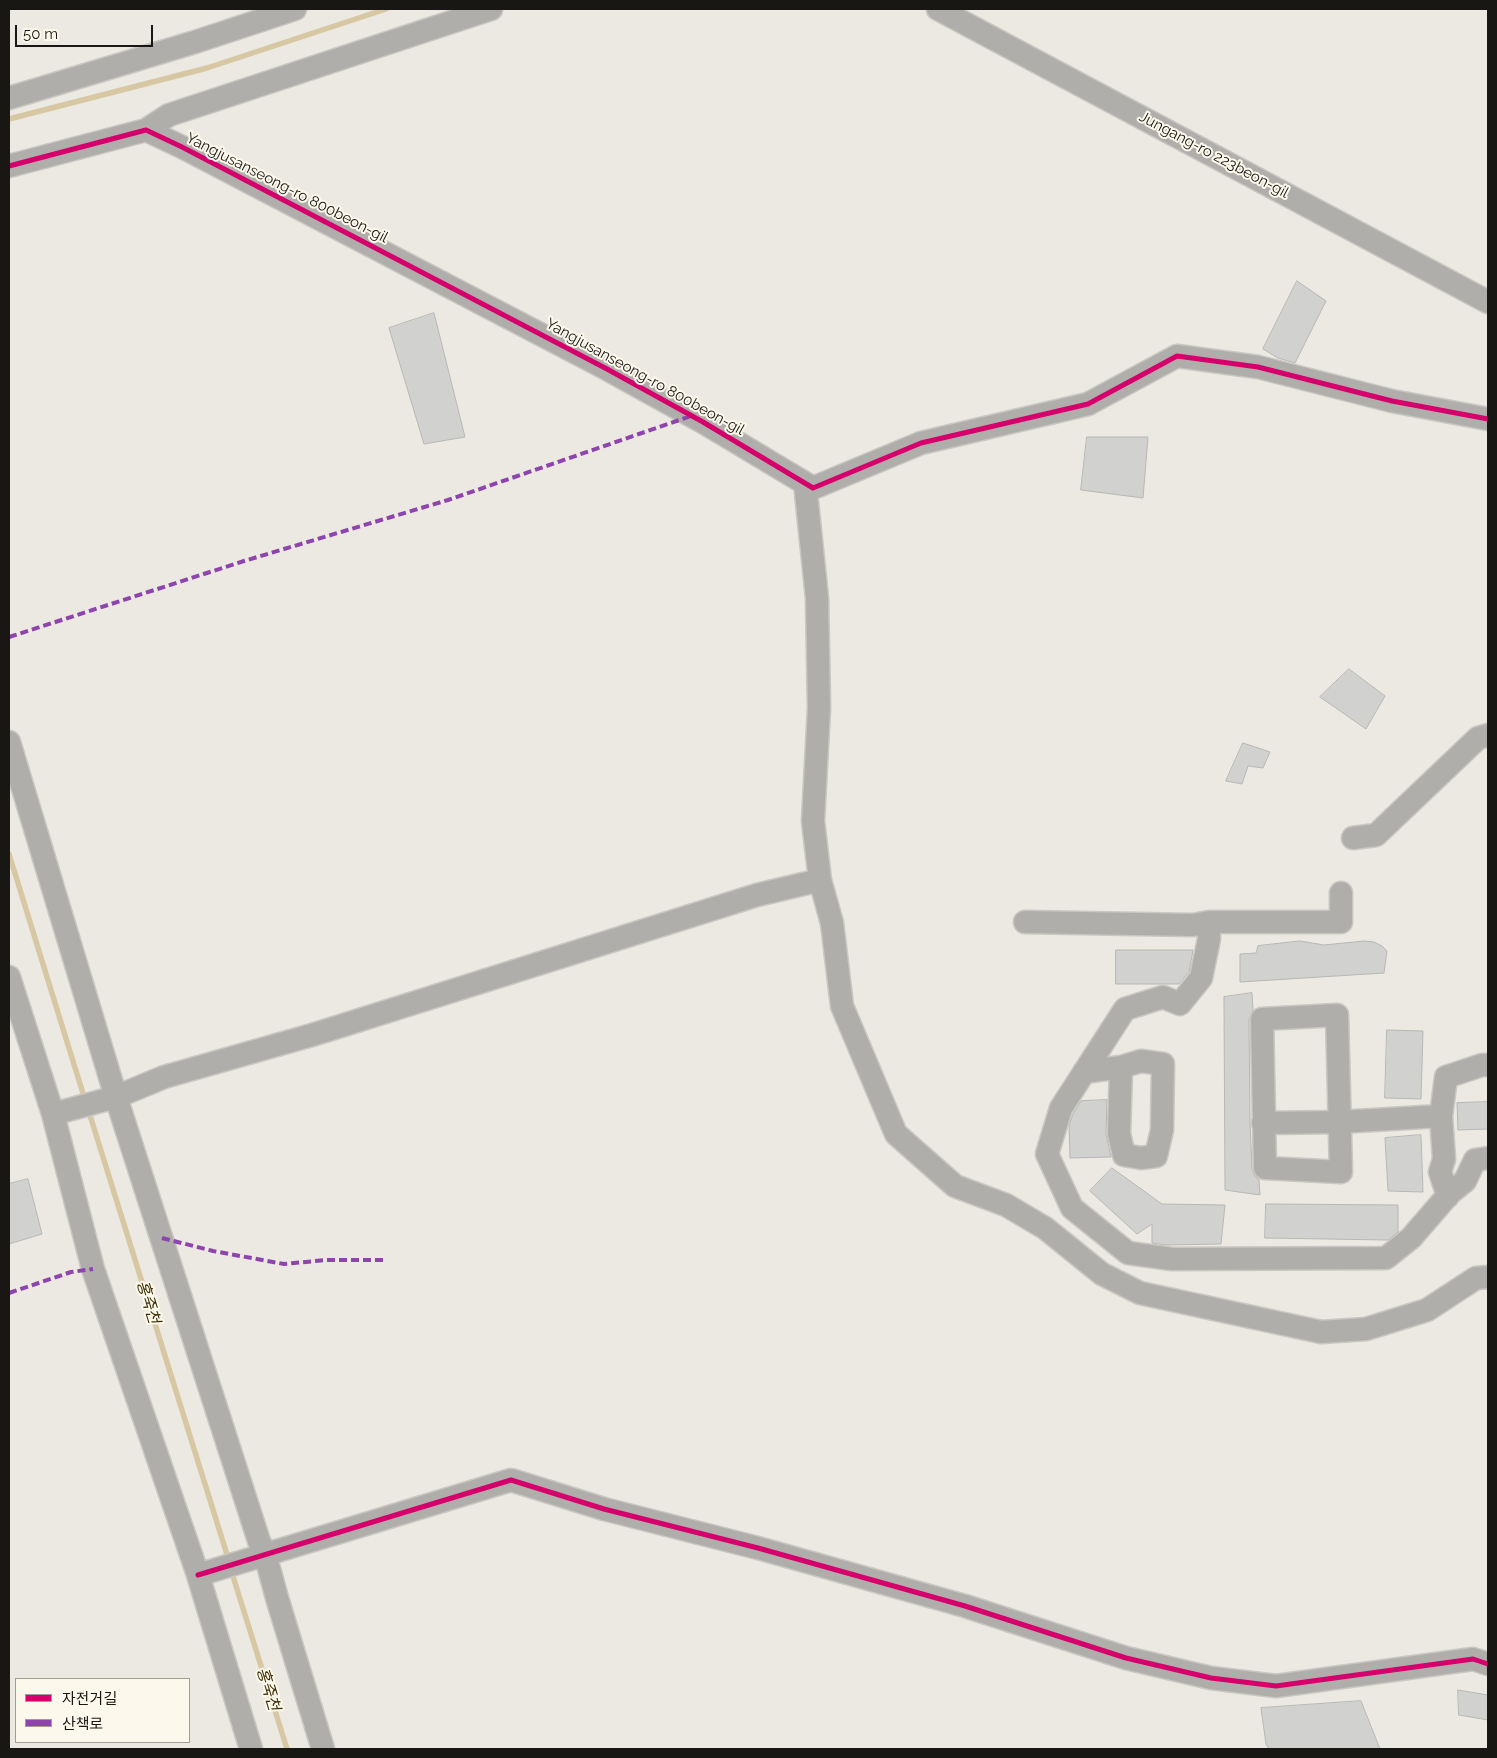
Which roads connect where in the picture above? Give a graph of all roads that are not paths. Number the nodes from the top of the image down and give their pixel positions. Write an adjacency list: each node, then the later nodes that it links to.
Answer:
1 (296, 9): 4 (street)
2 (491, 9): 5 (street)
3 (938, 9): 7 (street, Jungang-ro 223beon-gil)
4 (9, 98)
5 (146, 130): 6 (street); 9 (street, Yangjusanseong-ro 800beon-gil)
6 (9, 166)
7 (1488, 302)
8 (1488, 419): 9 (street)
9 (805, 483): 13 (street)
10 (1488, 735): 12 (street)
11 (9, 742): 21 (street)
12 (1353, 838)
13 (820, 880): 21 (street); 29 (street)
14 (1341, 893): 16 (street)
15 (1025, 922): 16 (street)
16 (1209, 922): 20 (street)
17 (9, 978): 22 (street)
18 (1488, 1065): 23 (street)
19 (1121, 1067): 20 (street)
20 (1084, 1072): 28 (street)
21 (116, 1097): 22 (street); 30 (street)
22 (53, 1114): 31 (street)
23 (1441, 1116): 24 (street); 26 (street)
24 (1339, 1122): 25 (street); 25 (street); 25 (street)
25 (1263, 1123)
26 (1443, 1149): 27 (street); 28 (street)
27 (1482, 1159): 28 (street)
28 (1448, 1196)
29 (1488, 1277)
30 (265, 1554): 31 (street); 32 (street); 34 (street)
31 (198, 1575): 33 (street)
32 (1488, 1664)
33 (251, 1749)
34 (323, 1749)

